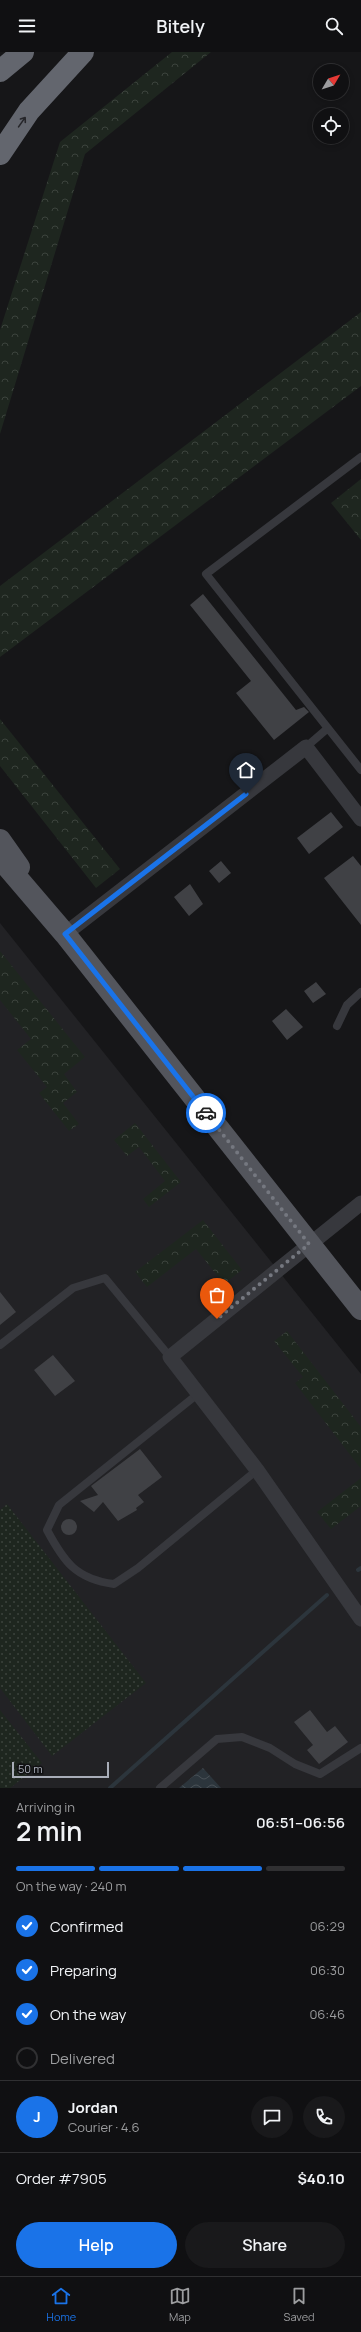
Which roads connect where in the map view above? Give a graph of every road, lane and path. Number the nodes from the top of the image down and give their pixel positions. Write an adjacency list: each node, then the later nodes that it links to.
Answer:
1 (24, 52): 3 (highway)
2 (83, 52): 4 (highway, one-way to 2)
3 (0, 71)
4 (0, 154)
5 (361, 457): 6 (lane)
6 (328, 728): 7 (lane); 8 (lane)
7 (306, 747): 9 (street); 12 (street)
8 (361, 770)
9 (361, 819)
10 (0, 840): 12 (main road)
11 (0, 858): 12 (main road)
12 (65, 934): 16 (main road)
13 (361, 992): 14 (lane)
14 (338, 1026)
15 (361, 1203): 16 (street)
16 (309, 1244): 17 (main road); 19 (street)
17 (361, 1309)
18 (0, 1345): 19 (lane)
19 (170, 1357): 20 (street)
20 (200, 1393): 21 (street); 21 (lane)
21 (257, 1470): 22 (street)
22 (361, 1619)
23 (361, 1748): 24 (lane)
24 (160, 1788)

